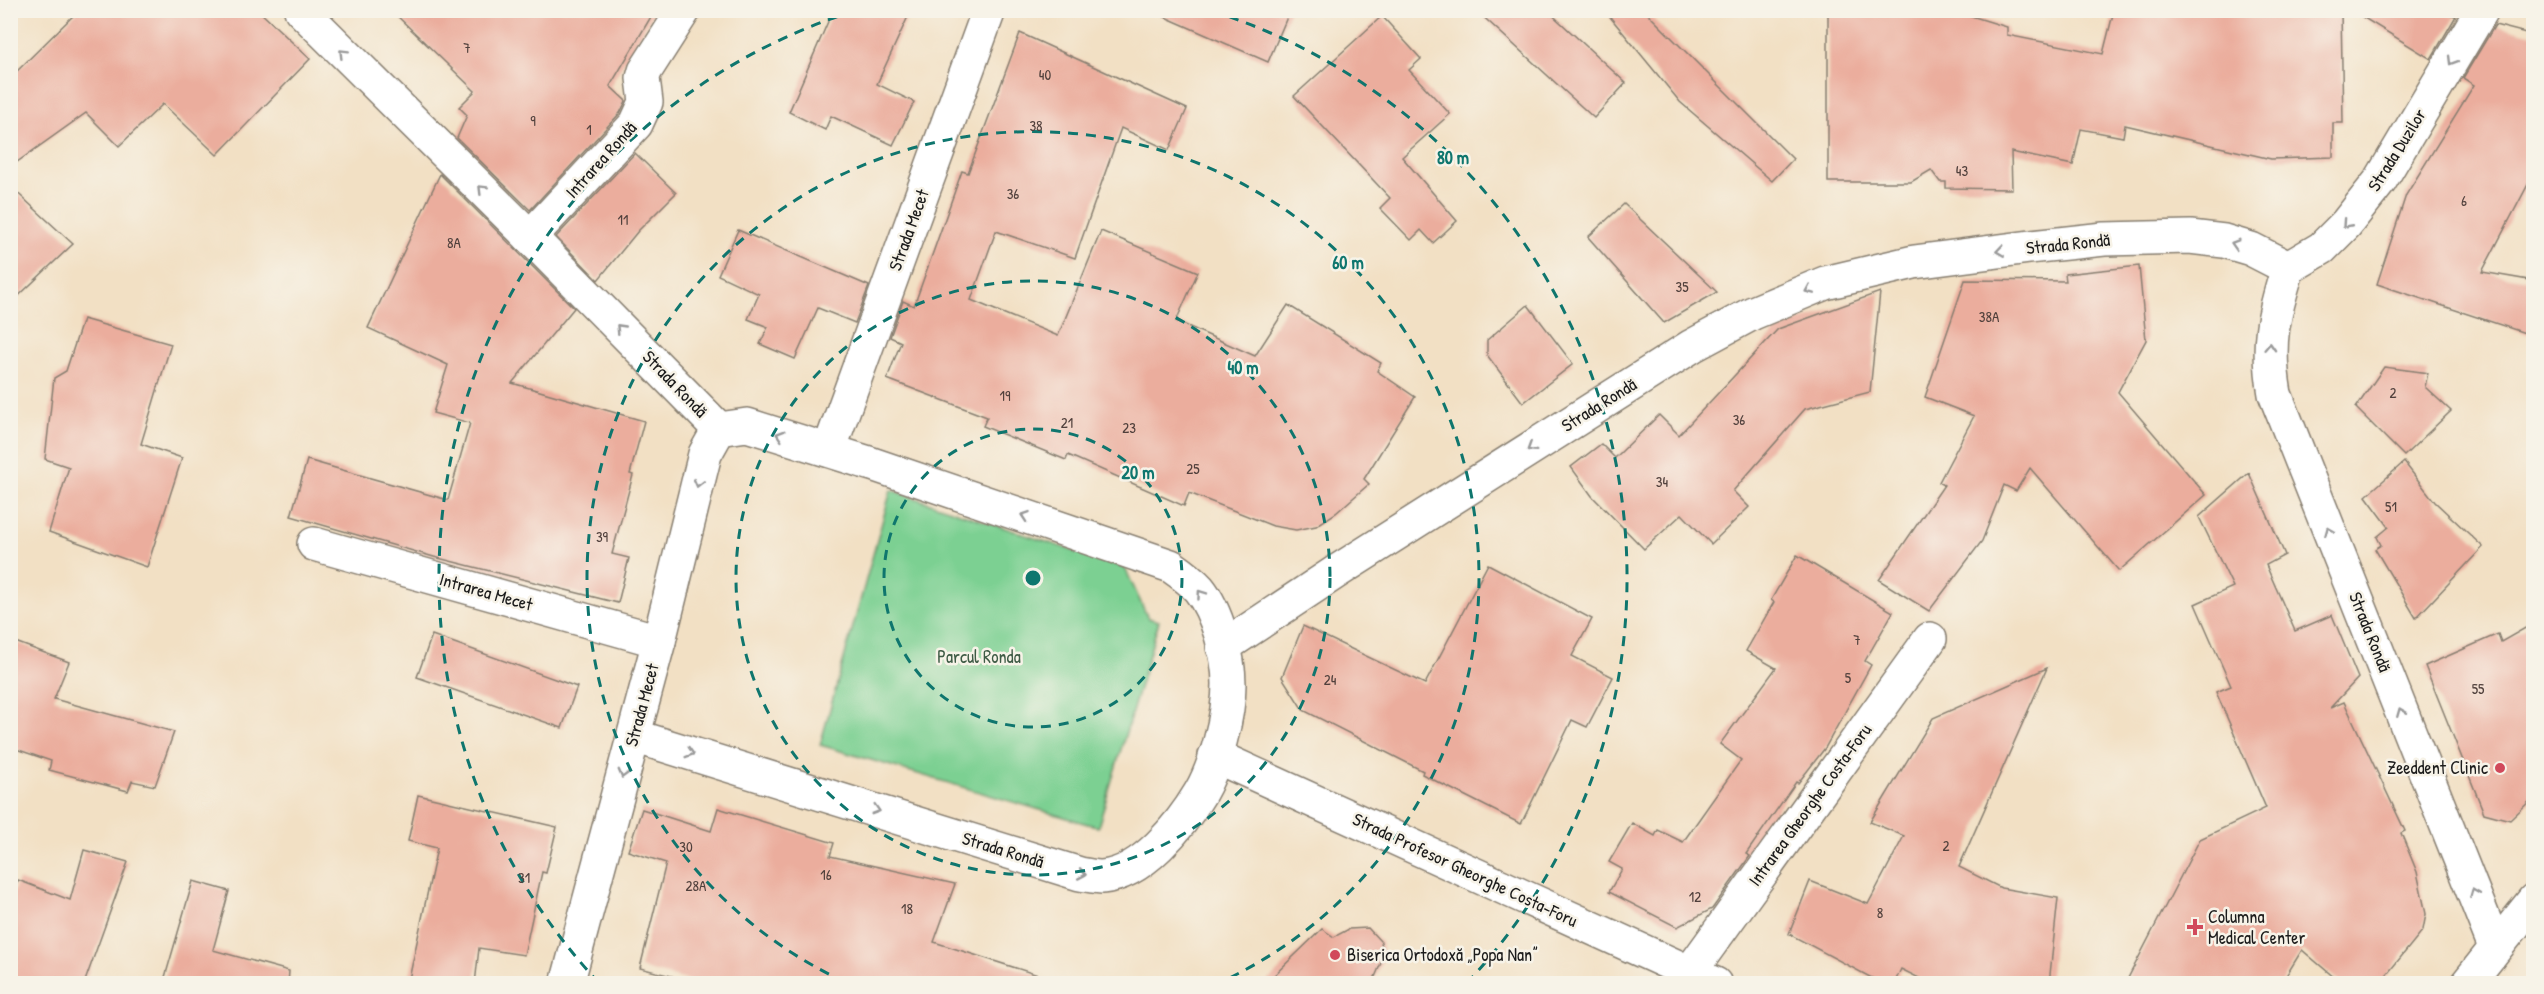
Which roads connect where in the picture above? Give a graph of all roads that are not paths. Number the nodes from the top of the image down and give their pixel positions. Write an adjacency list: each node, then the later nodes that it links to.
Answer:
1 (301, 10): 5 (street, Strada Rondă, one-way to 1)
2 (684, 10): 5 (street, Intrarea Rondă)
3 (989, 10): 8 (street, Strada Mecet)
4 (2482, 10): 6 (street, Strada Duzilor, one-way to 6)
5 (530, 237): 7 (street, Strada Rondă, one-way to 5)
6 (2289, 268): 12 (street, Strada Rondă, one-way to 12); 16 (street, Strada Rondă, one-way to 6)
7 (720, 429): 8 (street, Strada Rondă, one-way to 7); 11 (street, Strada Mecet, one-way to 11)
8 (829, 450): 12 (street, Strada Rondă, one-way to 8)
9 (314, 544): 11 (street, Intrarea Mecet)
10 (1930, 639): 17 (street, Intrarea Gheorghe Costa-Foru)
11 (659, 641): 13 (street, Strada Mecet)
12 (1223, 647): 14 (street, Strada Rondă)
13 (634, 736): 14 (street, Strada Rondă, one-way to 14); 18 (street, Strada Mecet, one-way to 18)
14 (1215, 756): 17 (street, Strada Profesor Gheorghe Costa-Foru)
15 (2534, 900): 16 (street)
16 (2495, 947): 19 (street)
17 (1702, 978)
18 (567, 984)
19 (2467, 984)

